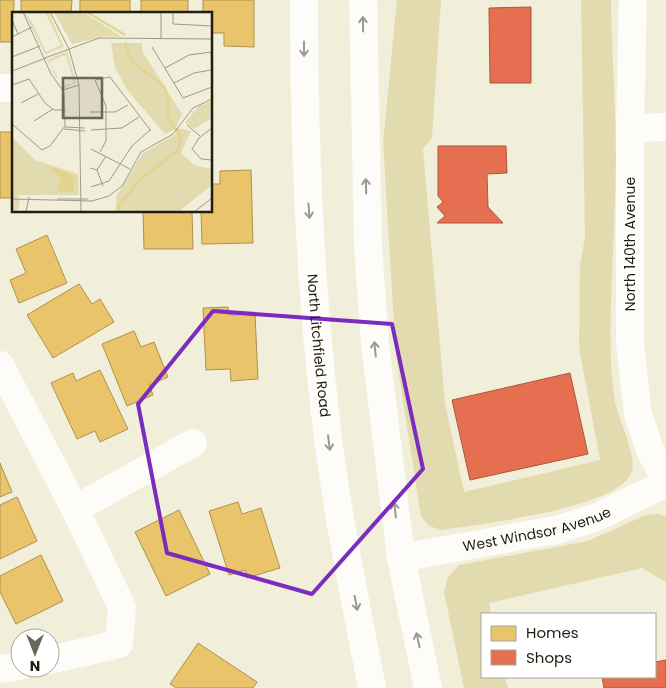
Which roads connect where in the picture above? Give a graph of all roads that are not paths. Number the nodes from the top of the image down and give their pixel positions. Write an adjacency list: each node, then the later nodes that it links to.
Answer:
1 (304, 0): 12 (main road, North Litchfield Road, one-way to 12)
2 (363, 0): 10 (main road, one-way to 2)
3 (633, 0): 5 (main road, North 140th Avenue)
4 (666, 127): 5 (main road)
5 (630, 128): 8 (main road, North 140th Avenue)
6 (0, 365): 9 (main road)
7 (193, 443): 9 (main road)
8 (666, 482): 10 (main road, West Windsor Avenue)
9 (75, 509): 11 (main road)
10 (401, 558): 13 (main road, one-way to 10)
11 (60, 658)
12 (372, 688)
13 (428, 688)

